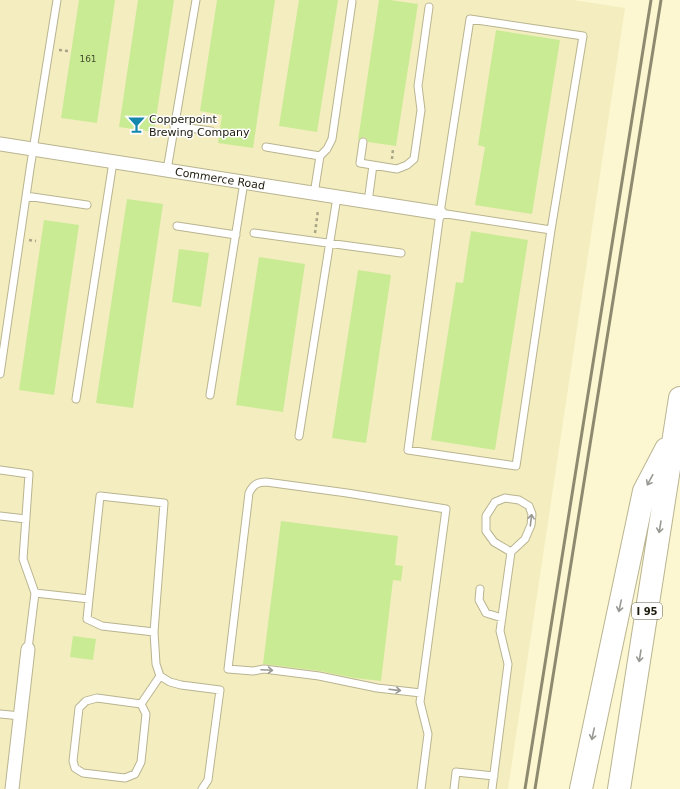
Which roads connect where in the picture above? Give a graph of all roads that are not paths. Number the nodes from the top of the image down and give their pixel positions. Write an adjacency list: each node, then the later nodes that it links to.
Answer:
1 (58, 0): 10 (lane)
2 (196, 0): 5 (lane)
3 (352, 2): 11 (lane)
4 (429, 7): 13 (lane)
5 (174, 126): 6 (lane); 14 (lane)
6 (211, 131)
7 (363, 142): 13 (lane)
8 (0, 144): 10 (street, Commerce Road)
9 (266, 147): 11 (lane)
10 (34, 149): 12 (street, Commerce Road); 17 (lane)
11 (320, 156): 16 (lane)
12 (113, 162): 14 (street, Commerce Road); 31 (lane)
13 (373, 165): 19 (lane)
14 (167, 170): 15 (street, Commerce Road)
15 (244, 182): 16 (street, Commerce Road); 25 (lane)
16 (314, 194): 18 (street, Commerce Road)
17 (26, 196): 20 (lane); 28 (lane)
18 (337, 197): 19 (street, Commerce Road); 26 (lane)
19 (368, 202): 21 (street, Commerce Road)
20 (87, 205)
21 (440, 213): 23 (lane); 23 (lane); 23 (lane)
22 (176, 226): 25 (lane)
23 (551, 230)
24 (254, 233): 26 (lane)
25 (236, 235): 29 (lane)
26 (330, 244): 27 (lane); 33 (lane)
27 (401, 254)
28 (0, 374)
29 (210, 395)
30 (680, 398): 32 (highway, I 95)
31 (76, 399)
32 (674, 433): 55 (highway, one-way to 55); 56 (highway, I 95, one-way to 56)
33 (299, 436)
34 (0, 470): 36 (lane)
35 (0, 516): 36 (lane)
36 (26, 519): 39 (lane)
37 (511, 552): 37 (lane, one-way to 37); 41 (lane)
38 (480, 589): 41 (lane)
39 (35, 593): 40 (lane); 43 (lane)
40 (89, 599): 42 (lane); 42 (lane)
41 (502, 618): 49 (lane)
42 (154, 632): 44 (lane)
43 (28, 649): 48 (street)
44 (160, 676): 46 (lane); 51 (lane)
45 (421, 693): 45 (lane, one-way to 45); 52 (lane)
46 (141, 704): 46 (lane)
47 (0, 714): 48 (lane)
48 (21, 716): 50 (street)
49 (494, 776): 53 (lane); 54 (lane)
50 (12, 789)
51 (202, 789)
52 (421, 789)
53 (454, 789)
54 (492, 789)
55 (581, 789)
56 (619, 789)

